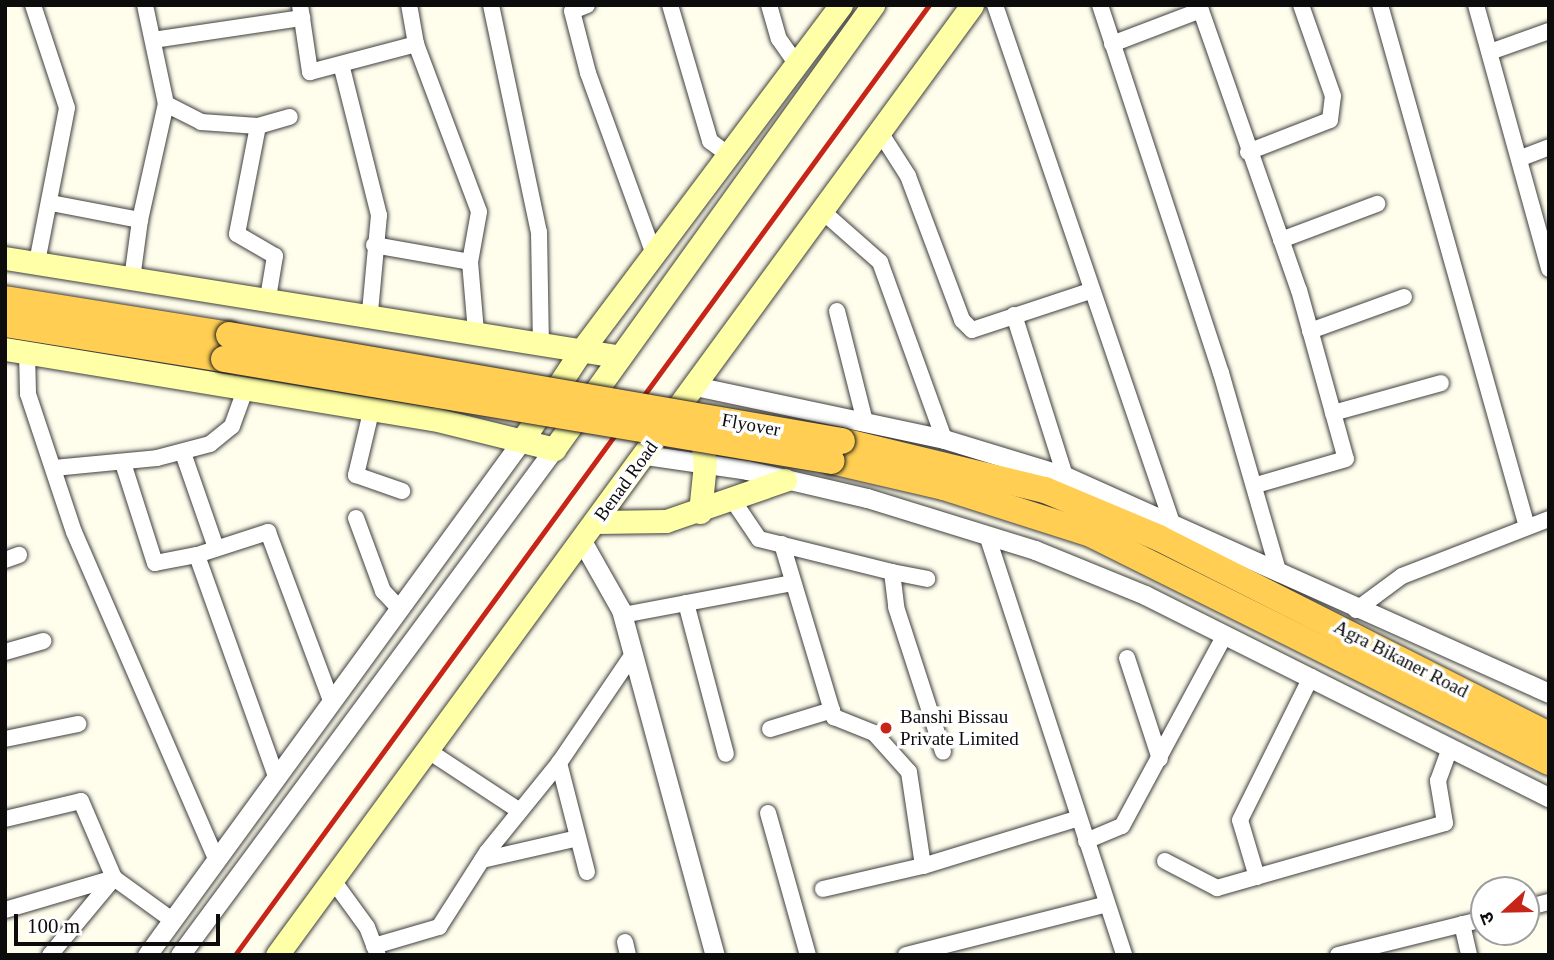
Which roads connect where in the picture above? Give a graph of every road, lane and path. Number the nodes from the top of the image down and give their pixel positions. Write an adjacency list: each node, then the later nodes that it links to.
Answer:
1 (33, 5): 33 (street)
2 (145, 5): 19 (street)
3 (409, 5): 20 (street)
4 (491, 5): 56 (street)
5 (587, 5): 40 (street)
6 (670, 5): 31 (street)
7 (769, 5): 23 (street)
8 (841, 5): 23 (main road)
9 (873, 5): 60 (main road)
10 (972, 5): 28 (main road, Benad Road)
11 (995, 5): 46 (street)
12 (1100, 5): 21 (street)
13 (1301, 5): 30 (street)
14 (1380, 5): 85 (street)
15 (1476, 5): 22 (street)
16 (1200, 8): 21 (street); 30 (street)
17 (301, 11): 19 (street); 24 (street)
18 (1549, 30): 22 (street)
19 (153, 40): 25 (street)
20 (416, 44): 24 (street); 42 (street)
21 (1112, 44): 77 (street)
22 (1490, 51): 32 (street)
23 (797, 65): 31 (main road)
24 (342, 68): 39 (street)
25 (166, 104): 27 (street); 37 (street)
26 (290, 117): 27 (street)
27 (258, 126): 47 (street)
28 (878, 129): 36 (main road, Benad Road); 52 (street)
29 (1549, 147): 32 (street)
30 (1248, 152): 38 (street)
31 (731, 157): 40 (main road)
32 (1521, 158): 34 (street)
33 (51, 203): 37 (street); 43 (street)
34 (1541, 203): 44 (street)
35 (1377, 204): 38 (street)
36 (821, 210): 62 (main road, Benad Road); 68 (street)
37 (140, 220): 45 (street)
38 (1281, 240): 54 (street)
39 (374, 245): 42 (street); 51 (street)
40 (654, 254): 59 (main road)
41 (5, 258): 43 (main road)
42 (470, 262): 55 (street)
43 (37, 263): 45 (main road)
44 (1549, 269)
45 (132, 279): 47 (main road)
46 (1090, 291): 52 (street); 83 (street)
47 (268, 298): 51 (main road)
48 (1404, 298): 54 (street)
49 (5, 299): 57 (highway)
50 (837, 311): 66 (street)
51 (370, 312): 55 (main road)
52 (1014, 315): 75 (street)
53 (5, 324): 57 (highway)
54 (1310, 331): 65 (street)
55 (476, 332): 56 (main road)
56 (541, 345): 59 (main road)
57 (227, 347): 95 (highway, Flyover, bridge)
58 (16, 351): 63 (main road); 74 (street)
59 (581, 351): 60 (main road); 67 (main road)
60 (616, 356): 69 (main road)
61 (1441, 383): 65 (street)
62 (695, 386): 66 (street); 71 (main road, Benad Road); 73 (main road)
63 (244, 393): 64 (main road); 70 (street)
64 (371, 412): 67 (main road); 78 (street)
65 (1333, 413): 77 (street)
66 (865, 422): 68 (street)
67 (523, 439): 69 (main road); 97 (street)
68 (944, 439): 75 (street)
69 (554, 449): 146 (street)
70 (183, 453): 72 (street); 89 (street)
71 (646, 455): 73 (street); 84 (main road, Benad Road)
72 (123, 463): 74 (street); 90 (street)
73 (705, 464): 76 (street); 80 (main road)
74 (54, 468): 129 (street)
75 (1065, 476): 83 (street)
76 (785, 480): 79 (main road); 86 (street)
77 (1256, 485): 91 (street)
78 (402, 491)
79 (732, 499): 80 (main road); 88 (street)
80 (700, 512): 84 (main road)
81 (356, 518): 97 (street)
82 (1549, 519): 85 (street)
83 (1171, 520): 91 (street)
84 (597, 522): 87 (main road, Benad Road)
85 (1527, 527): 98 (street)
86 (987, 535): 100 (street); 124 (street)
87 (582, 541): 99 (street); 114 (main road, Benad Road)
88 (782, 544): 92 (street); 94 (street)
89 (216, 548): 90 (street); 107 (street)
90 (197, 555): 120 (street)
91 (1278, 571): 98 (street)
92 (892, 572): 93 (street); 115 (street)
93 (927, 579)
94 (793, 583): 96 (street); 108 (street)
95 (1248, 595): 111 (highway, Agra Bikaner Road); 119 (highway)
96 (686, 603): 99 (street); 116 (street)
97 (399, 608): 107 (street)
98 (1356, 610): 106 (street)
99 (623, 615): 103 (street)
100 (1224, 635): 105 (street); 117 (street)
101 (43, 641): 102 (street)
102 (5, 652)
103 (633, 654): 118 (street); 148 (street)
104 (1127, 658): 117 (street)
105 (1311, 677): 113 (street); 133 (street)
106 (1549, 693)
107 (332, 703): 120 (street)
108 (832, 710): 110 (street); 131 (street)
109 (78, 724): 112 (street)
110 (770, 729)
111 (1549, 735)
112 (5, 739)
113 (1450, 748): 121 (street); 133 (street)
114 (427, 750): 122 (street); 135 (main road, Benad Road)
115 (943, 752)
116 (726, 754)
117 (1160, 759): 127 (street)
118 (559, 762): 122 (street); 126 (street)
119 (1549, 762)
120 (276, 779): 129 (street)
121 (1549, 797)
122 (520, 811): 128 (street)
123 (768, 813): 149 (street)
124 (1079, 818): 127 (street); 131 (street)
125 (5, 819): 134 (street)
126 (578, 838): 128 (street); 132 (street)
127 (1086, 841): 137 (street)
128 (482, 860): 142 (street)
129 (217, 861): 139 (street)
130 (1165, 861): 133 (street)
131 (923, 866): 136 (street)
132 (587, 872)
133 (1257, 877)
134 (114, 878): 138 (street); 139 (street); 144 (street)
135 (331, 879): 142 (street); 147 (main road, Benad Road)
136 (823, 889)
137 (1107, 904): 150 (street); 151 (street)
138 (5, 910)
139 (172, 920): 145 (street)
140 (1470, 922): 141 (street)
141 (1462, 924): 143 (street); 153 (street)
142 (376, 950)
143 (1360, 952): 152 (street)
144 (50, 955)
145 (147, 955)
146 (180, 955)
147 (277, 955)
148 (715, 955)
149 (808, 955)
150 (906, 955)
151 (1124, 955)
152 (1338, 955)
153 (1469, 955)

